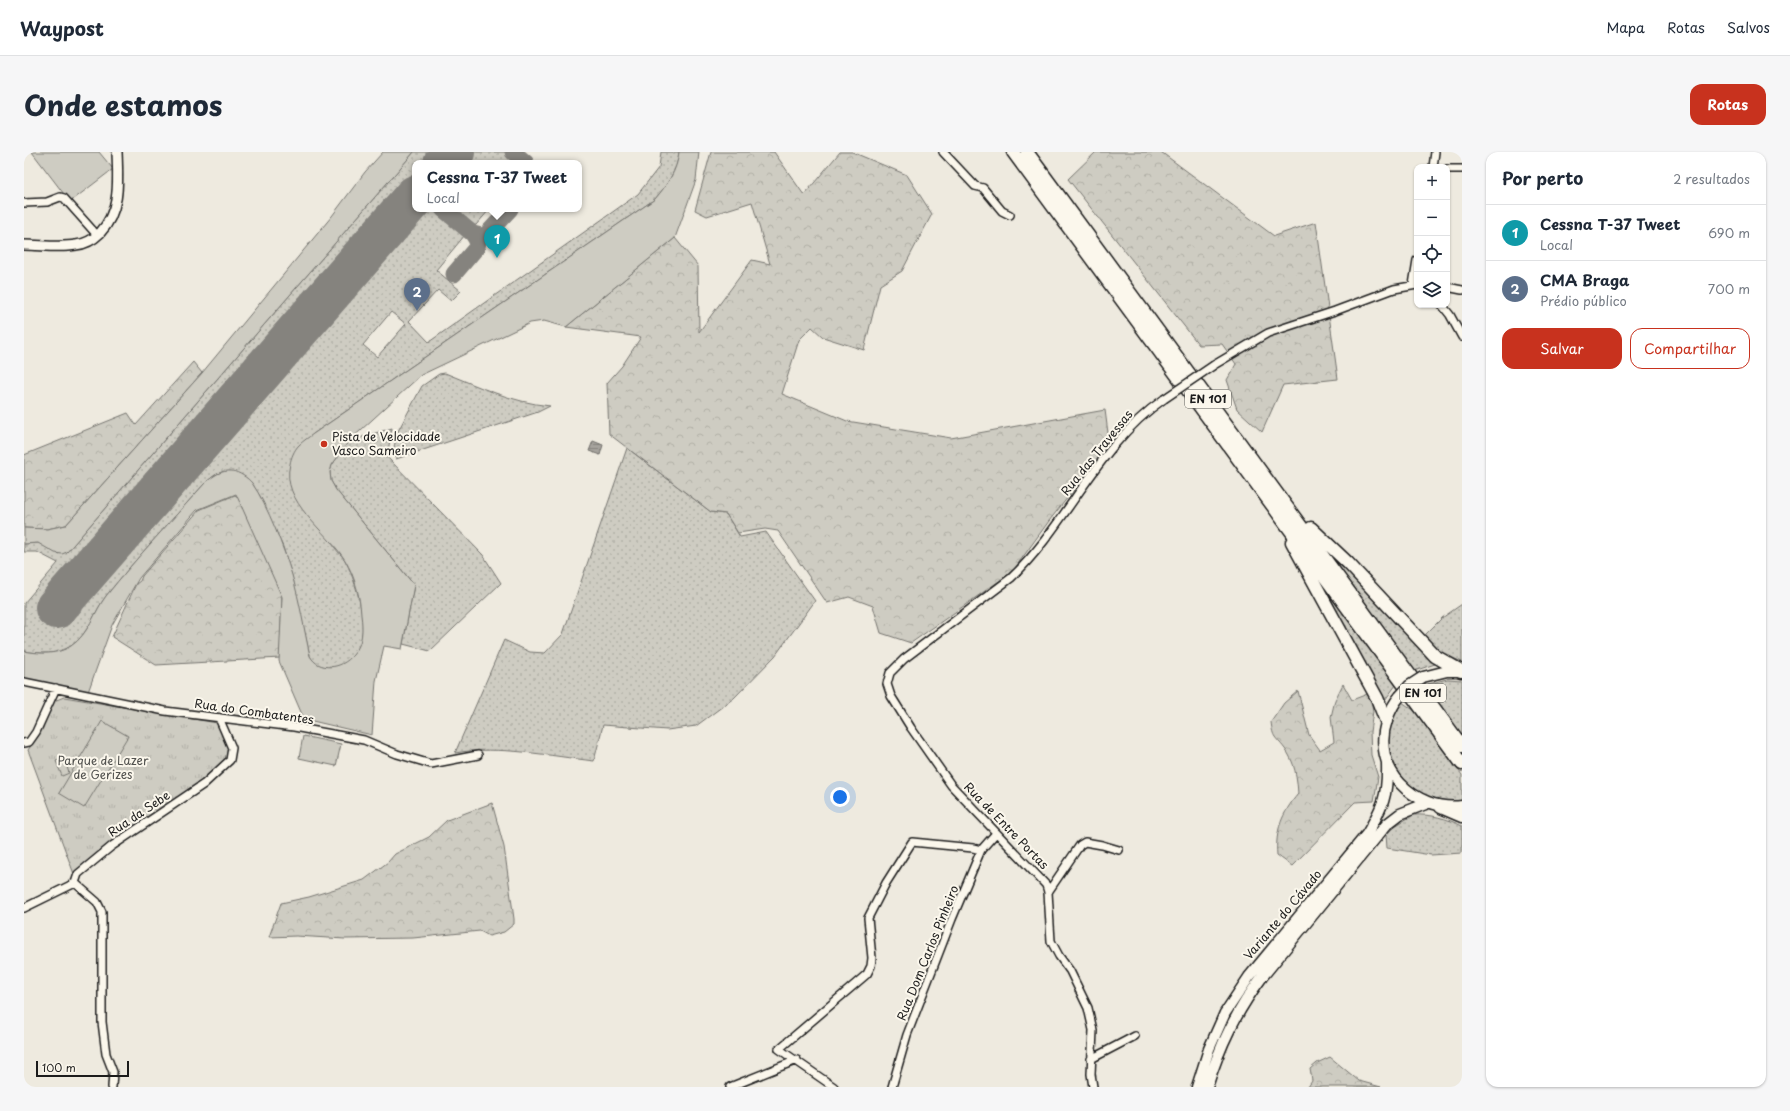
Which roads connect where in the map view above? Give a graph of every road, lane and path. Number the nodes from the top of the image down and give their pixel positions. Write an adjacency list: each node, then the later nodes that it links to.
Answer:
1 (117, 152): 11 (street)
2 (944, 152): 10 (street)
3 (1013, 152): 19 (highway, EN 101)
4 (1027, 152): 18 (highway, EN 101)
5 (1435, 152): 6 (street)
6 (1433, 164)
7 (1450, 169): 8 (street)
8 (1462, 169)
9 (24, 203): 11 (street)
10 (1010, 215)
11 (97, 235): 12 (street)
12 (24, 245)
13 (1414, 285): 22 (street, Rua das Travessas, bridge)
14 (1450, 288): 15 (street)
15 (1462, 290)
16 (1444, 308): 17 (street)
17 (1462, 337)
18 (1231, 429): 20 (highway); 27 (highway, EN 101)
19 (1232, 449): 25 (highway); 30 (highway, EN 101)
20 (1462, 671): 25 (main road, bridge)
21 (24, 682): 23 (street, Rua do Combatentes)
22 (887, 684): 35 (street, Rua de Entre Portas)
23 (56, 688): 24 (street, Rua do Combatentes); 26 (street)
24 (219, 718): 28 (street, Rua do Combatentes); 38 (street, Rua da Sebe)
25 (1386, 721): 29 (main road)
26 (24, 742)
27 (1462, 746)
28 (478, 755)
29 (1388, 763): 31 (main road); 51 (main road, Variante do Cávado)
30 (1462, 764)
31 (1428, 803): 33 (main road); 52 (main road, Variante do Cávado)
32 (1462, 806): 33 (main road)
33 (1441, 807): 34 (highway)
34 (1462, 816)
35 (996, 833): 36 (street, Rua Dom Carlos Pinheiro); 39 (street, Rua de Entre Portas)
36 (981, 850): 43 (street); 49 (street, Rua Dom Carlos Pinheiro)
37 (1119, 850): 39 (street)
38 (75, 883): 40 (street, Rua da Sebe); 45 (street)
39 (1048, 892): 42 (street, Rua de Entre Portas)
40 (24, 908)
41 (1135, 1036): 42 (street)
42 (1091, 1059): 50 (street, Rua de Entre Portas)
43 (797, 1060): 44 (street); 46 (street)
44 (819, 1078): 47 (street); 48 (street)
45 (112, 1087)
46 (730, 1087)
47 (821, 1087)
48 (834, 1087)
49 (892, 1087)
50 (1093, 1087)
51 (1198, 1087)
52 (1206, 1087)

